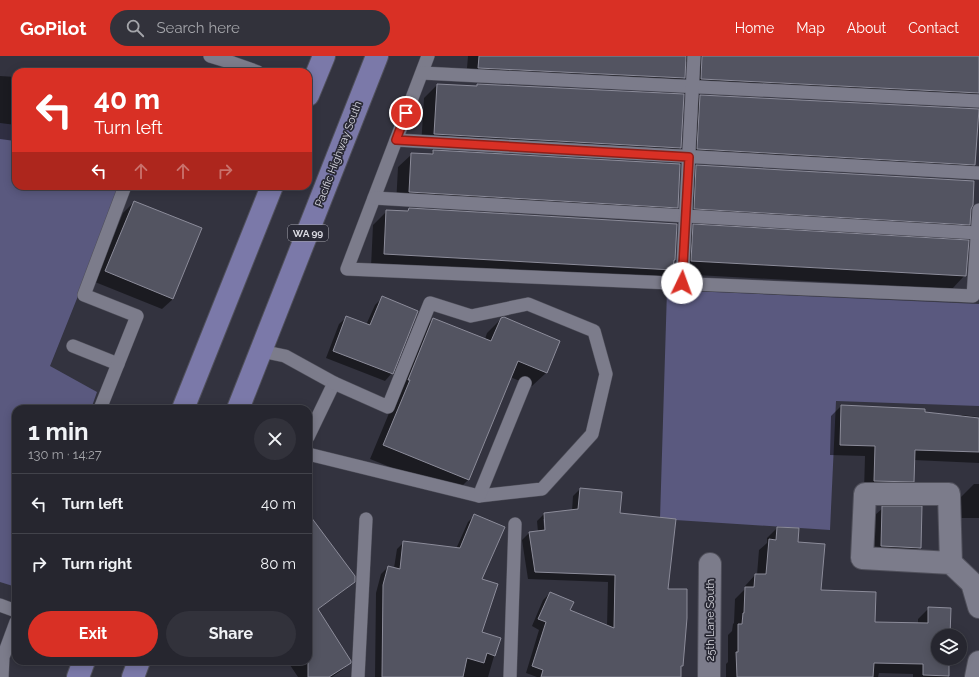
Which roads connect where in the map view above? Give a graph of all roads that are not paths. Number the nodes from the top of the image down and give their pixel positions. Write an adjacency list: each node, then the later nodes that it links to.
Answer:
1 (210, 56): 6 (lane)
2 (324, 56): 8 (main road)
3 (377, 56): 22 (main road, Pacific Highway South / WA 99)
4 (428, 56): 7 (lane)
5 (694, 56): 9 (lane)
6 (248, 68)
7 (422, 73): 9 (lane); 11 (lane)
8 (312, 84)
9 (692, 86): 10 (lane); 12 (lane)
10 (979, 101)
11 (396, 140): 12 (lane); 16 (lane)
12 (689, 157): 13 (lane); 18 (lane)
13 (979, 173)
14 (123, 190): 23 (lane)
15 (270, 190): 27 (main road)
16 (374, 198): 18 (lane); 20 (lane)
17 (979, 210): 19 (lane)
18 (686, 216): 19 (lane); 20 (lane)
19 (978, 233): 20 (lane)
20 (682, 283)
21 (73, 346): 23 (lane)
22 (261, 351): 24 (lane); 28 (main road, Pacific Highway South / WA 99)
23 (118, 364): 26 (lane)
24 (334, 383): 29 (lane); 31 (lane)
25 (525, 383): 31 (lane)
26 (102, 405)
27 (185, 405)
28 (240, 405)
29 (312, 429)
30 (312, 455): 31 (lane)
31 (479, 496)
32 (366, 519): 47 (lane)
33 (515, 524): 48 (lane)
34 (951, 563): 34 (street); 37 (street)
35 (710, 564): 49 (street, 25th Lane South)
36 (0, 605): 38 (lane)
37 (979, 607)
38 (12, 610)
39 (12, 631): 40 (lane)
40 (2, 655): 44 (lane)
41 (979, 662): 50 (street)
42 (82, 665): 45 (main road)
43 (138, 665): 46 (main road)
44 (2, 677)
45 (78, 677)
46 (133, 677)
47 (358, 677)
48 (510, 677)
49 (709, 677)
50 (976, 677)

